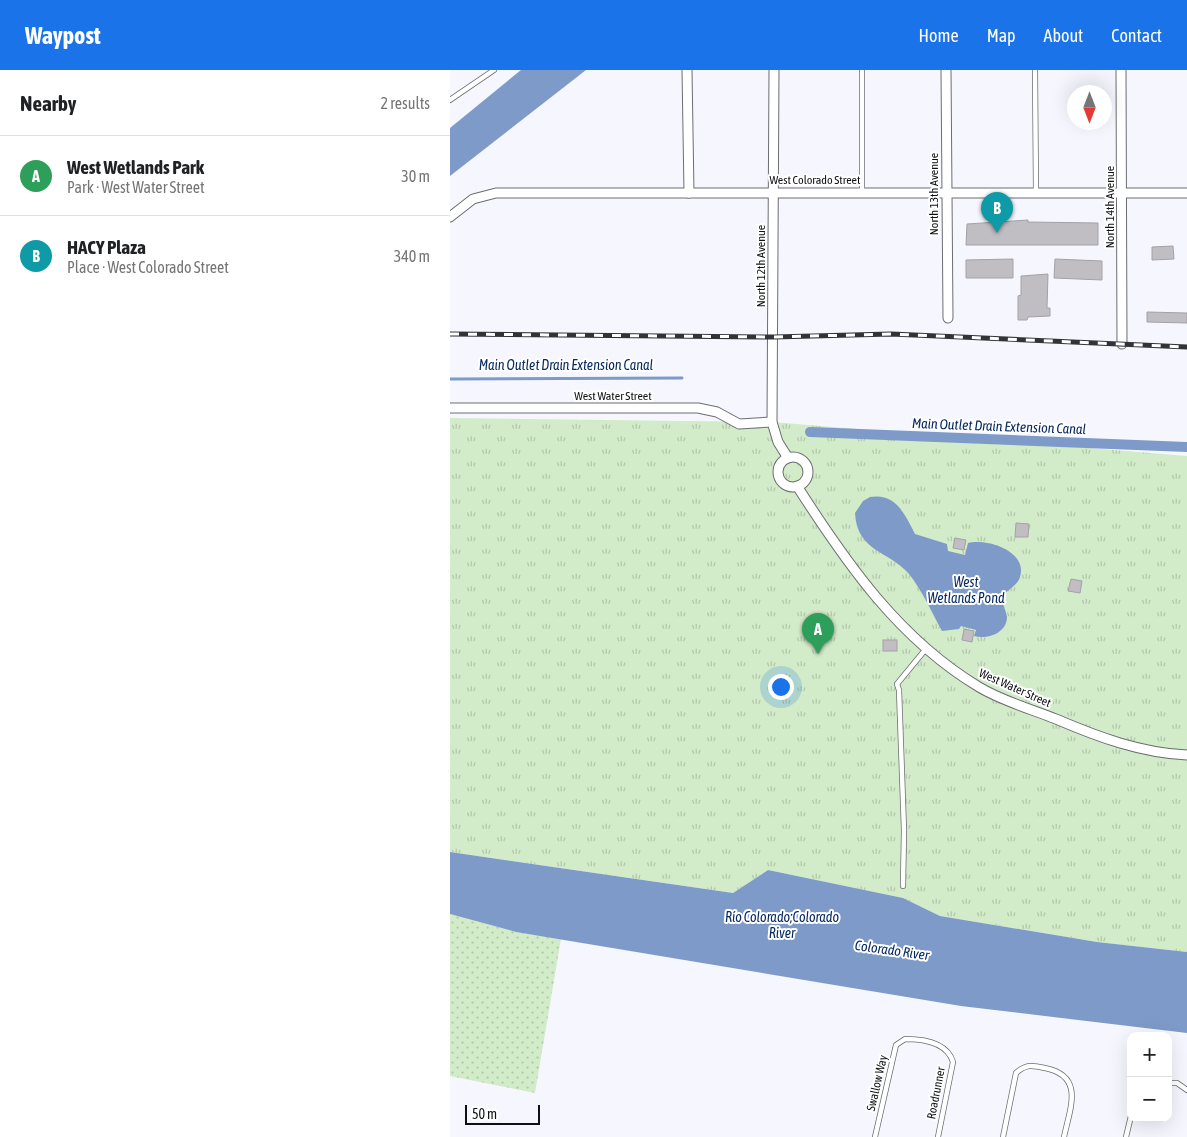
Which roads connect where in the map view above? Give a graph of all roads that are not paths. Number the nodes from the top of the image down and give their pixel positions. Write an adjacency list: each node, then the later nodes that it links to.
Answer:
1 (494, 70): 8 (lane)
2 (688, 70): 9 (street)
3 (774, 70): 10 (street, North 12th Avenue)
4 (862, 70): 11 (lane)
5 (946, 70): 12 (street, North 13th Avenue)
6 (1035, 70): 13 (lane)
7 (1121, 70): 14 (street, North 14th Avenue)
8 (450, 100)
9 (689, 193): 10 (street, West Colorado Street); 16 (street, West Colorado Street)
10 (774, 193): 11 (street, West Colorado Street); 20 (street, North 12th Avenue)
11 (862, 193): 12 (street, West Colorado Street)
12 (946, 193): 13 (street, West Colorado Street); 17 (street, North 13th Avenue)
13 (1036, 193): 14 (street, West Colorado Street)
14 (1122, 193): 15 (street, West Colorado Street); 18 (street, North 14th Avenue)
15 (1187, 193)
16 (450, 217)
17 (948, 318)
18 (1122, 344)
19 (450, 408): 20 (street, West Water Street)
20 (772, 422): 21 (street, North 12th Avenue)
21 (788, 458): 22 (street); 22 (street)
22 (798, 486): 23 (street, West Water Street)
23 (925, 650): 24 (street, West Water Street); 25 (lane)
24 (1187, 755)
25 (903, 886)
26 (905, 1039): 30 (lane, Swallow Way); 31 (lane, Roadrunner)
27 (1172, 1083): 28 (lane)
28 (1187, 1090)
29 (1130, 1122): 34 (lane)
30 (875, 1137)
31 (938, 1137)
32 (1003, 1137): 33 (lane)
33 (1064, 1137)
34 (1126, 1137)

